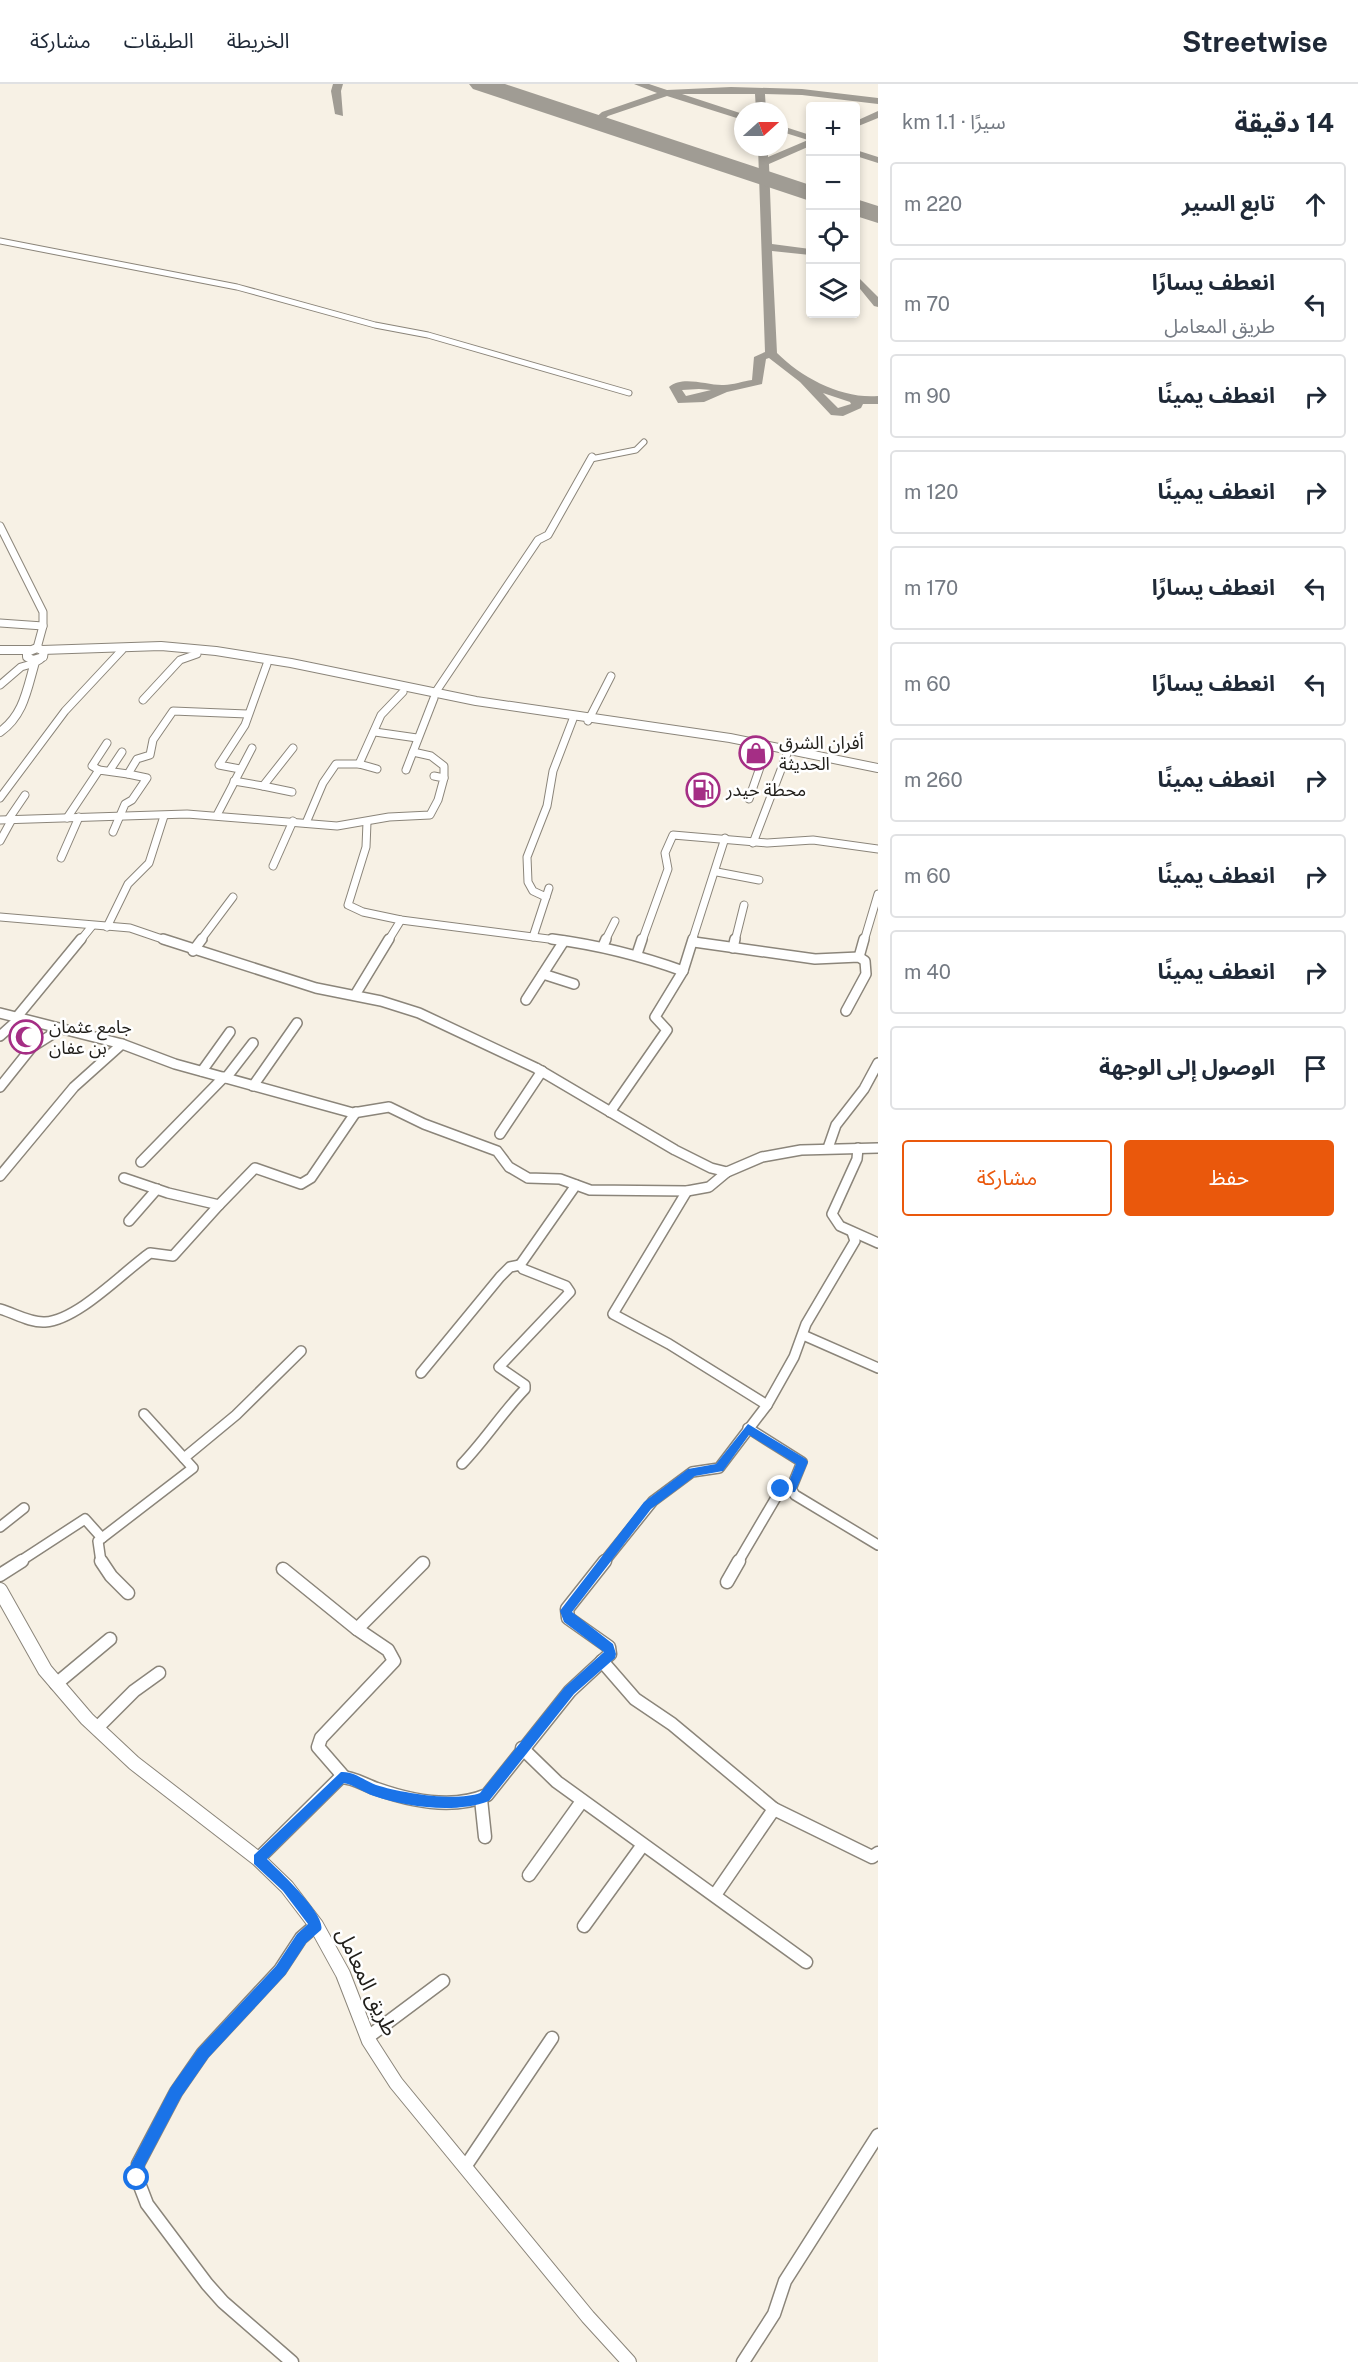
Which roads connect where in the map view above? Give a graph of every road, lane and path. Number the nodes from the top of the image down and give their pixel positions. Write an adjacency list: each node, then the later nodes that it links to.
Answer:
1 (0, 241): 2 (street)
2 (629, 393)
3 (644, 442): 17 (street)
4 (0, 526): 6 (street)
5 (0, 623): 6 (street)
6 (43, 626): 11 (street)
7 (0, 650): 11 (main road)
8 (122, 650): 9 (main road); 11 (main road); 52 (street)
9 (203, 653): 11 (main road); 12 (main road); 15 (main road); 18 (street)
10 (0, 656): 11 (main road)
11 (34, 656): 14 (street); 22 (main road); 23 (main road)
12 (267, 664): 15 (main road); 19 (street)
13 (611, 676): 21 (street)
14 (0, 685)
15 (381, 685): 16 (main road); 17 (main road)
16 (403, 692): 17 (main road); 24 (street)
17 (435, 696): 20 (main road); 21 (main road); 25 (street)
18 (143, 700)
19 (247, 714): 34 (street); 39 (street)
20 (573, 719): 21 (main road); 75 (street)
21 (589, 719): 26 (main road)
22 (0, 727)
23 (0, 732)
24 (375, 732): 25 (street); 36 (street)
25 (417, 738): 32 (street)
26 (738, 742): 30 (main road); 37 (main road)
27 (107, 744): 41 (street)
28 (252, 748): 39 (street)
29 (293, 748): 49 (street)
30 (766, 750): 33 (main road); 53 (street)
31 (122, 752): 42 (street)
32 (413, 752): 43 (street); 47 (street)
33 (787, 754): 37 (main road); 66 (street)
34 (150, 755): 35 (street); 45 (street)
35 (160, 757)
36 (359, 764): 40 (street); 62 (street)
37 (864, 768): 38 (main road); 44 (main road)
38 (878, 768)
39 (240, 769): 48 (street)
40 (377, 769)
41 (99, 770): 42 (street); 58 (street)
42 (110, 770): 45 (street)
43 (406, 770)
44 (878, 773)
45 (128, 774): 55 (street)
46 (434, 776): 47 (street)
47 (444, 778): 61 (street)
48 (234, 781): 49 (street); 54 (street)
49 (263, 786): 50 (street)
50 (292, 792)
51 (25, 795): 59 (street)
52 (0, 798)
53 (749, 800)
54 (216, 815): 56 (street); 60 (street)
55 (120, 816): 56 (street); 57 (street); 63 (street)
56 (164, 816): 81 (street)
57 (79, 817): 58 (street); 68 (street)
58 (67, 818): 59 (street)
59 (6, 820): 65 (street)
60 (293, 821): 62 (street); 69 (street)
61 (367, 822): 62 (street); 78 (street)
62 (306, 823)
63 (113, 832)
64 (725, 838): 66 (street); 70 (street); 88 (street)
65 (0, 841)
66 (753, 843): 67 (street)
67 (878, 849)
68 (62, 858)
69 (273, 866)
70 (717, 872): 71 (street); 84 (street)
71 (759, 880)
72 (549, 888): 75 (street)
73 (878, 894): 89 (street)
74 (233, 897): 87 (street)
75 (546, 897): 82 (street)
76 (744, 905): 86 (street)
77 (0, 917): 80 (street)
78 (401, 920): 82 (street); 93 (street)
79 (615, 921): 85 (street)
80 (92, 926): 81 (street); 97 (street)
81 (108, 927): 87 (street)
82 (533, 937): 83 (street)
83 (564, 941): 85 (street); 91 (street)
84 (694, 942): 86 (street); 90 (street)
85 (603, 946): 88 (street)
86 (733, 948): 89 (street)
87 (193, 951): 93 (street)
88 (637, 954): 90 (street)
89 (859, 957): 95 (street)
90 (683, 971): 111 (street)
91 (543, 974): 92 (street); 94 (street)
92 (574, 984)
93 (355, 995): 106 (street)
94 (526, 1000)
95 (846, 1011)
96 (0, 1013): 97 (street)
97 (18, 1018): 99 (street); 101 (street)
98 (297, 1023): 108 (street)
99 (58, 1030): 103 (street); 109 (street)
100 (230, 1032): 105 (street)
101 (0, 1036)
102 (253, 1043): 107 (street)
103 (122, 1044): 105 (street); 118 (street)
104 (878, 1063): 113 (street)
105 (202, 1071): 107 (street)
106 (542, 1071): 111 (street); 112 (street)
107 (225, 1077): 108 (street); 116 (street)
108 (253, 1086): 110 (street)
109 (0, 1087)
110 (356, 1112): 120 (street); 123 (street)
111 (610, 1112): 117 (street)
112 (500, 1134)
113 (828, 1148): 114 (street); 117 (street)
114 (858, 1148): 115 (street); 125 (street)
115 (878, 1148)
116 (141, 1162)
117 (727, 1172): 122 (street)
118 (0, 1176)
119 (124, 1178): 121 (street)
120 (576, 1185): 122 (street); 127 (street)
121 (157, 1189): 123 (street); 124 (street)
122 (687, 1191): 133 (street)
123 (219, 1205): 128 (street)
124 (129, 1221)
125 (852, 1232): 126 (street); 129 (street)
126 (878, 1243)
127 (520, 1265): 132 (street); 137 (street)
128 (0, 1309)
129 (803, 1335): 131 (street); 133 (street)
130 (301, 1351): 136 (street)
131 (878, 1368)
132 (421, 1373)
133 (767, 1405): 135 (street)
134 (144, 1414): 136 (street)
135 (748, 1428): 138 (street); 151 (street)
136 (184, 1458): 141 (street)
137 (462, 1464)
138 (791, 1489): 142 (street); 146 (street)
139 (24, 1508): 140 (street)
140 (0, 1527)
141 (102, 1538): 145 (street); 148 (street)
142 (878, 1545)
143 (423, 1563): 149 (street)
144 (283, 1569): 149 (street)
145 (0, 1575)
146 (727, 1582)
147 (0, 1590): 153 (main road, طريق المعامل)
148 (128, 1593)
149 (357, 1629): 156 (street)
150 (110, 1639): 153 (street)
151 (602, 1661): 155 (street); 159 (street)
152 (159, 1673): 154 (street)
153 (56, 1684): 154 (main road, طريق المعامل)
154 (97, 1728): 163 (main road, طريق المعامل)
155 (522, 1748): 157 (street); 158 (street)
156 (344, 1777): 157 (street); 163 (street)
157 (482, 1799): 160 (street)
158 (582, 1801): 161 (street); 164 (street)
159 (774, 1809): 162 (street); 165 (street)
160 (485, 1837)
161 (642, 1846): 165 (street); 167 (street)
162 (878, 1853)
163 (258, 1859): 166 (main road, طريق المعامل)
164 (529, 1875)
165 (715, 1895): 168 (street)
166 (316, 1925): 170 (main road, طريق المعامل); 174 (street)
167 (584, 1926)
168 (806, 1962)
169 (443, 1981): 170 (street)
170 (368, 2037): 173 (main road, طريق المعامل)
171 (552, 2038): 173 (street)
172 (878, 2135): 176 (street)
173 (465, 2167): 175 (main road, طريق المعامل)
174 (292, 2362)
175 (629, 2362)
176 (743, 2362)

